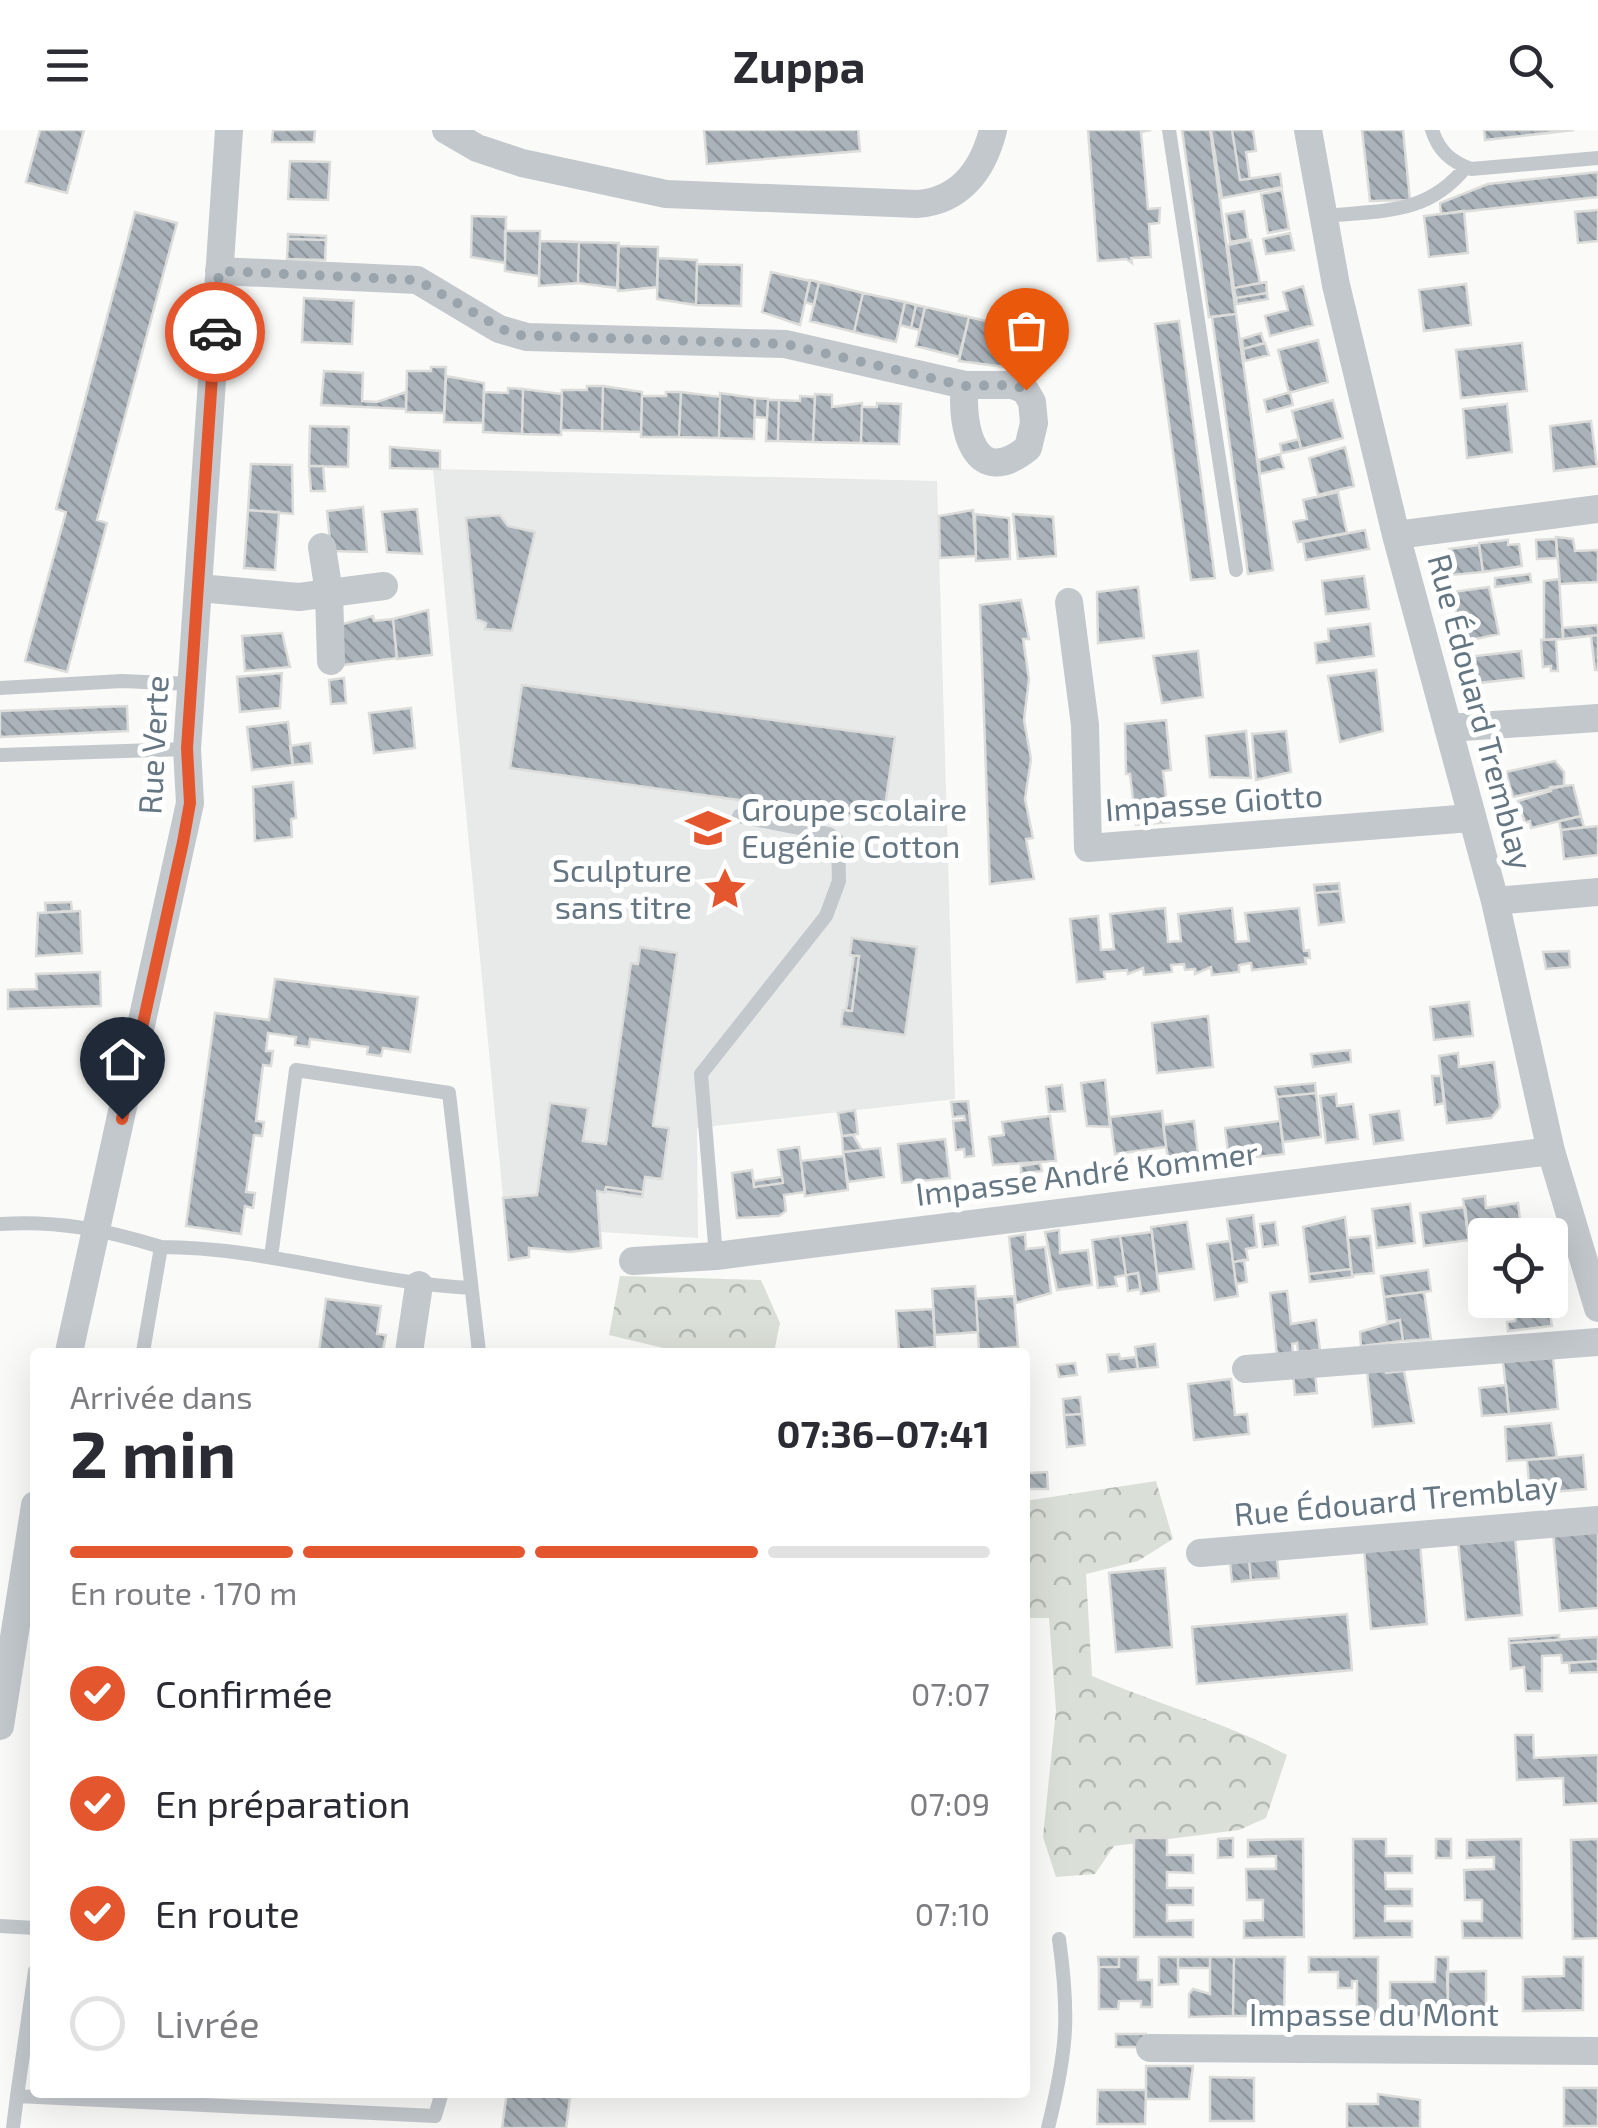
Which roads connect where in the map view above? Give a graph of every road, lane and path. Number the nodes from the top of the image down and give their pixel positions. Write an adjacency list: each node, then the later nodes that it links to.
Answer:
1 (229, 130): 10 (street, Rue Verte)
2 (446, 130): 3 (street)
3 (992, 130)
4 (1169, 130): 15 (lane)
5 (1308, 130): 9 (street, Rue Édouard Tremblay)
6 (1432, 130): 8 (lane)
7 (1598, 158): 8 (lane)
8 (1466, 167): 9 (lane)
9 (1324, 216): 13 (street, Rue Édouard Tremblay)
10 (219, 271): 11 (street); 17 (street, Rue Verte)
11 (965, 386)
12 (1598, 508): 13 (street)
13 (1396, 535): 24 (street, Rue Édouard Tremblay)
14 (322, 547): 18 (street)
15 (1236, 570)
16 (384, 586): 18 (street)
17 (200, 588): 18 (street); 21 (street, Rue Verte)
18 (329, 593): 20 (street)
19 (1068, 602): 28 (street, Impasse Giotto)
20 (331, 660)
21 (192, 684): 22 (lane); 25 (street, Rue Verte)
22 (0, 688)
23 (1598, 718): 24 (street)
24 (1448, 728): 28 (street, Rue Édouard Tremblay)
25 (187, 748): 26 (lane); 33 (street, Rue Verte)
26 (0, 755)
27 (739, 816): 36 (lane)
28 (1471, 818): 30 (street, Rue Édouard Tremblay)
29 (1598, 892): 30 (street)
30 (1495, 901): 31 (street, Rue Édouard Tremblay)
31 (1550, 1151): 36 (street, Impasse André Kommer); 40 (street, Rue Édouard Tremblay)
32 (0, 1224): 33 (lane)
33 (98, 1227): 34 (lane); 42 (street, Rue Verte)
34 (161, 1247): 35 (lane); 43 (lane)
35 (270, 1256): 38 (lane); 39 (lane)
36 (716, 1256): 37 (street, Impasse André Kommer)
37 (633, 1261)
38 (418, 1286): 39 (lane); 44 (street)
39 (471, 1288): 45 (lane)
40 (1598, 1308)
41 (1598, 1342): 46 (street)
42 (71, 1348)
43 (143, 1348)
44 (410, 1348)
45 (478, 1348)
46 (1246, 1370)
47 (1598, 1520): 49 (street, Rue Édouard Tremblay)
48 (30, 1537): 50 (street)
49 (1200, 1553)
50 (0, 1726)
51 (0, 1926): 52 (lane)
52 (30, 1928)
53 (1059, 1939): 62 (lane)
54 (30, 2004): 57 (lane)
55 (1150, 2048): 56 (street, Impasse du Mont)
56 (1598, 2050)
57 (16, 2096): 58 (lane); 61 (lane)
58 (30, 2097)
59 (48, 2098): 60 (lane)
60 (434, 2122)
61 (13, 2128)
62 (1048, 2128)

